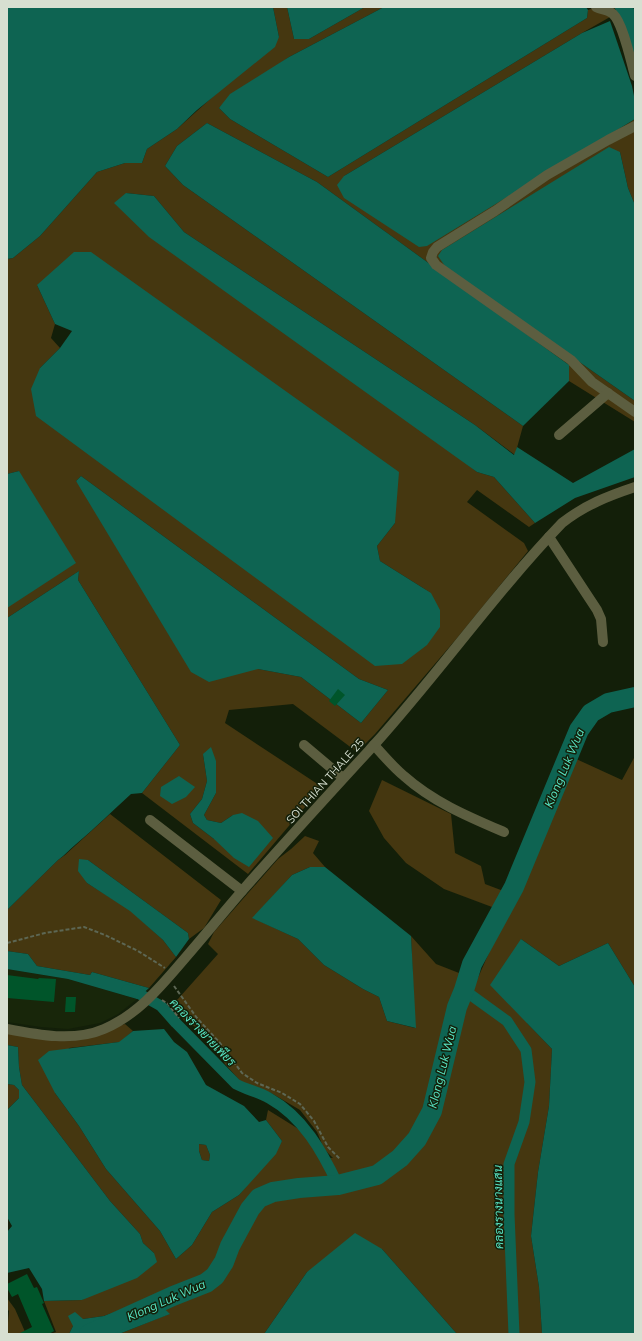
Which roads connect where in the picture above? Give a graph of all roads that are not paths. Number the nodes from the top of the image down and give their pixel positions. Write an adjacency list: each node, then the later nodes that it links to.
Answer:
1 (596, 7): 2 (street)
2 (635, 76)
3 (635, 126): 4 (street)
4 (608, 393): 5 (street); 6 (street)
5 (635, 412)
6 (559, 435)
7 (635, 487): 8 (street, SOI THIAN THALE 25)
8 (549, 537): 9 (street); 11 (street, SOI THIAN THALE 25)
9 (603, 642)
10 (304, 745): 12 (street)
11 (371, 748): 12 (street, SOI THIAN THALE 25); 14 (street)
12 (343, 778): 15 (street, SOI THIAN THALE 25)
13 (150, 820): 15 (street)
14 (504, 832)
15 (242, 891): 16 (street, SOI THIAN THALE 25)
16 (7, 1029)

